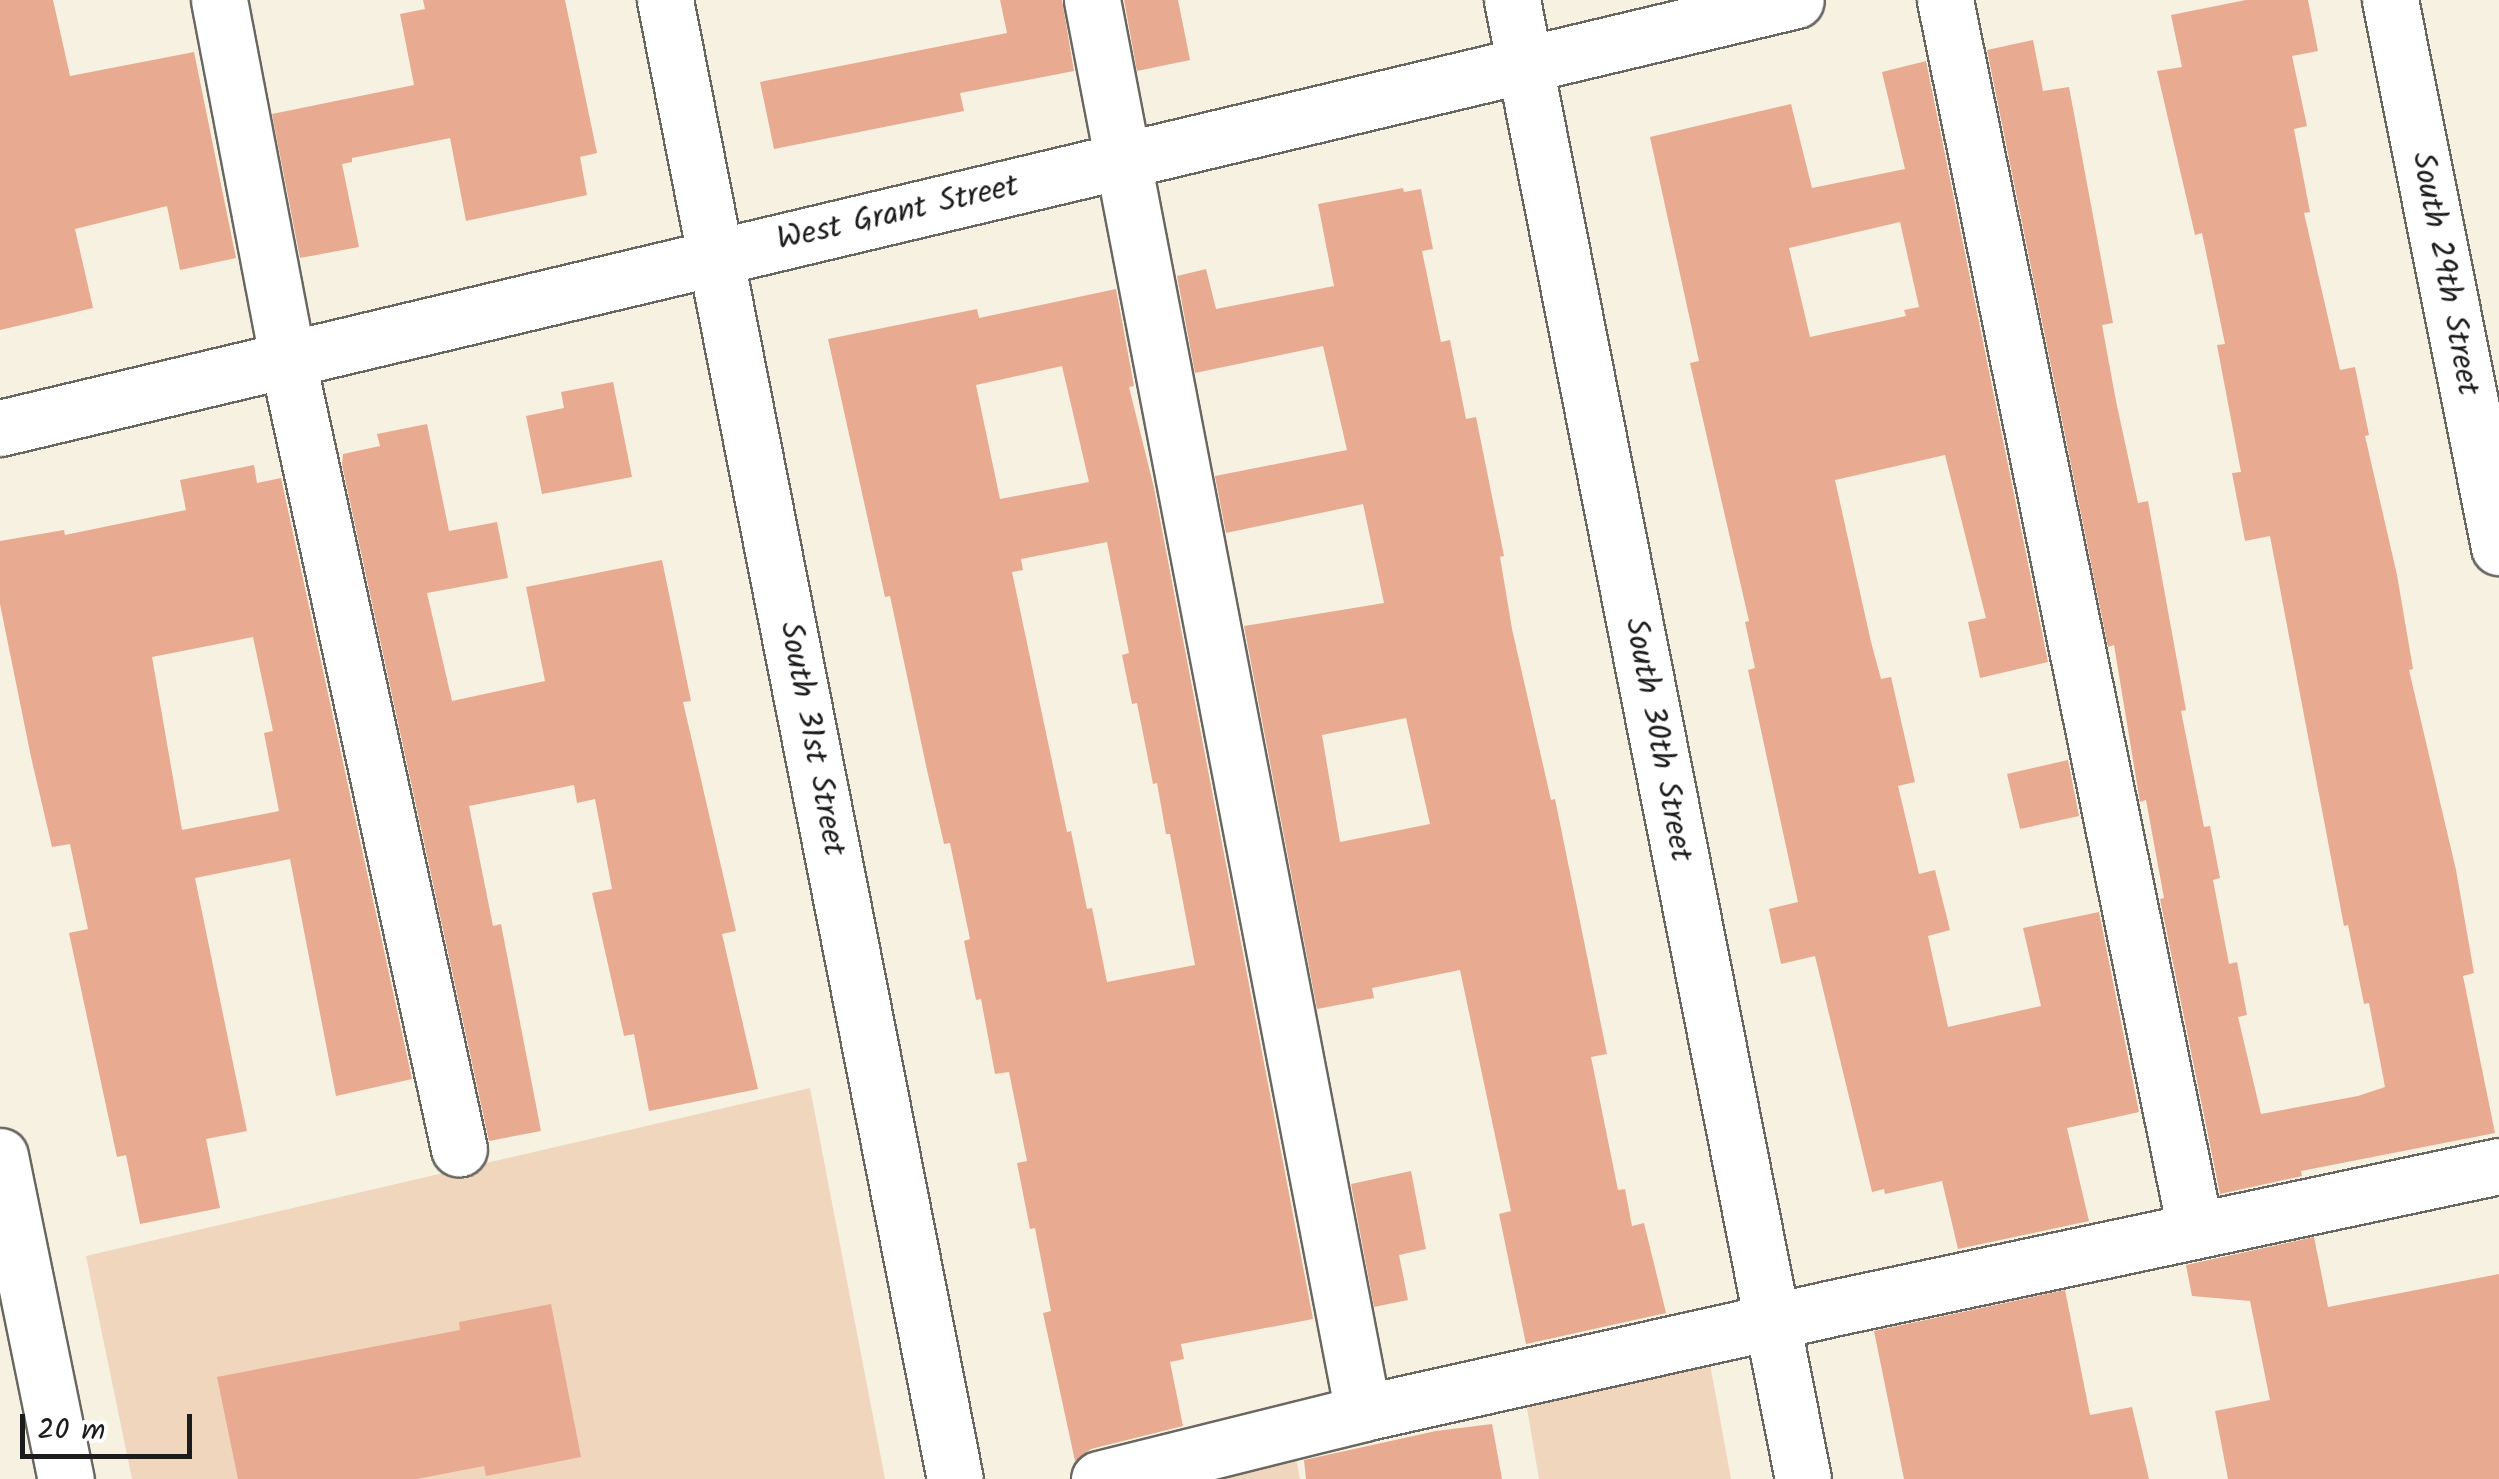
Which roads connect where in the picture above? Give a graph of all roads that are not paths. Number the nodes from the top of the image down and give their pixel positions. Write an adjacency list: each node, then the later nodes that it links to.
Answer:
1 (220, 0): 11 (street)
2 (666, 0): 10 (street, South 31st Street)
3 (1092, 0): 9 (street)
4 (1512, 0): 8 (street, South 30th Street)
5 (1796, 0): 8 (street, West Grant Street)
6 (1946, 0): 17 (street)
7 (2390, 0): 13 (street, South 29th Street)
8 (1524, 64): 9 (street, West Grant Street); 18 (street, South 30th Street)
9 (1123, 162): 10 (street, West Grant Street); 19 (street)
10 (716, 256): 11 (street, West Grant Street); 21 (street, South 31st Street)
11 (287, 358): 12 (street, West Grant Street); 14 (street)
12 (0, 428)
13 (2499, 547)
14 (458, 1150)
15 (0, 1156): 20 (street)
16 (2499, 1166): 17 (street)
17 (2195, 1229): 18 (street)
18 (1771, 1322): 19 (street); 23 (street, South 30th Street)
19 (1363, 1413): 22 (street)
20 (66, 1479)
21 (956, 1479)
22 (1099, 1479)
23 (1803, 1479)

